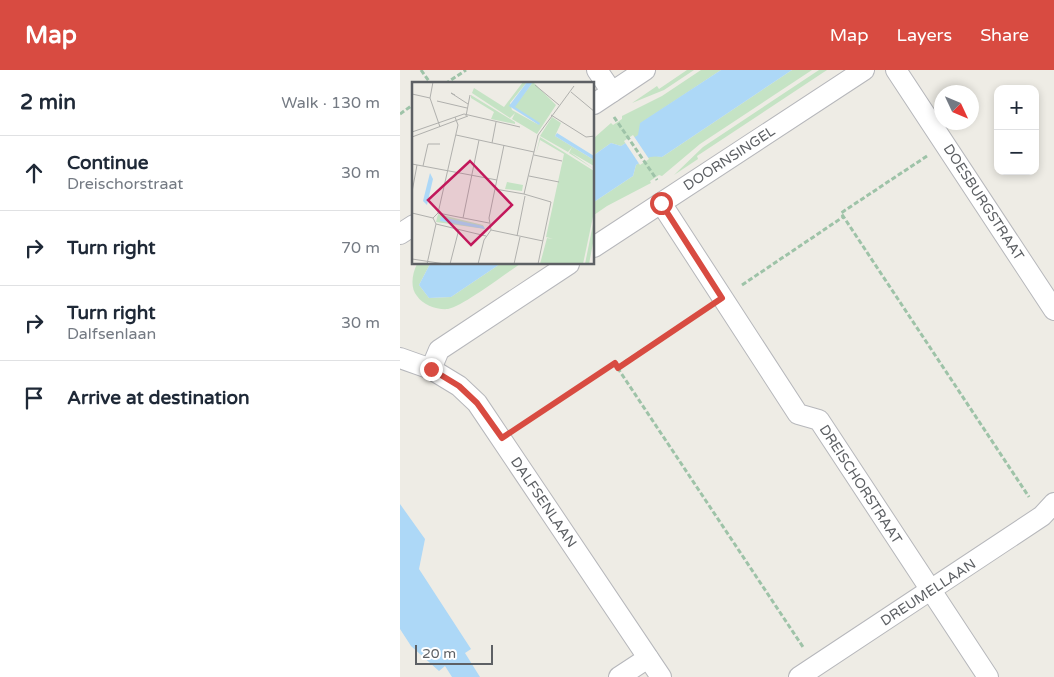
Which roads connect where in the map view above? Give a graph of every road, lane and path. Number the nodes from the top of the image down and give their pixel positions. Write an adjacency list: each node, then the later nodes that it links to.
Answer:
1 (421, 70): 7 (path)
2 (466, 70): 8 (path)
3 (598, 70): 9 (street)
4 (645, 70): 9 (street)
5 (864, 70): 16 (street, DOORNSINGEL)
6 (896, 70): 14 (street, DOESBURGSTRAAT)
7 (429, 82)
8 (448, 82)
9 (612, 92): 10 (street)
10 (595, 103)
11 (412, 105): 12 (path)
12 (400, 114)
13 (618, 122): 15 (path)
14 (946, 143): 17 (path); 23 (street, DOESBURGSTRAAT)
15 (655, 177)
16 (661, 203): 20 (street, DOORNSINGEL); 22 (street, DREISCHORSTRAAT)
17 (843, 217): 22 (path); 28 (path)
18 (412, 226): 19 (street)
19 (400, 234)
20 (595, 246)
21 (567, 265): 26 (street)
22 (722, 298): 25 (path); 29 (street, DREISCHORSTRAAT)
23 (1054, 310)
24 (400, 358): 26 (street, DALFSENLAAN)
25 (618, 368): 27 (path); 31 (path)
26 (431, 369): 27 (street, DALFSENLAAN)
27 (502, 438): 30 (street, DALFSENLAAN)
28 (1048, 510): 29 (street, DREUMELLAAN)
29 (930, 590): 31 (street, DREUMELLAAN); 35 (street, DREISCHORSTRAAT)
30 (648, 658): 32 (street); 33 (street, DALFSENLAAN)
31 (816, 666): 34 (street, DREUMELLAAN)
32 (619, 677)
33 (661, 677)
34 (798, 677)
35 (988, 677)

